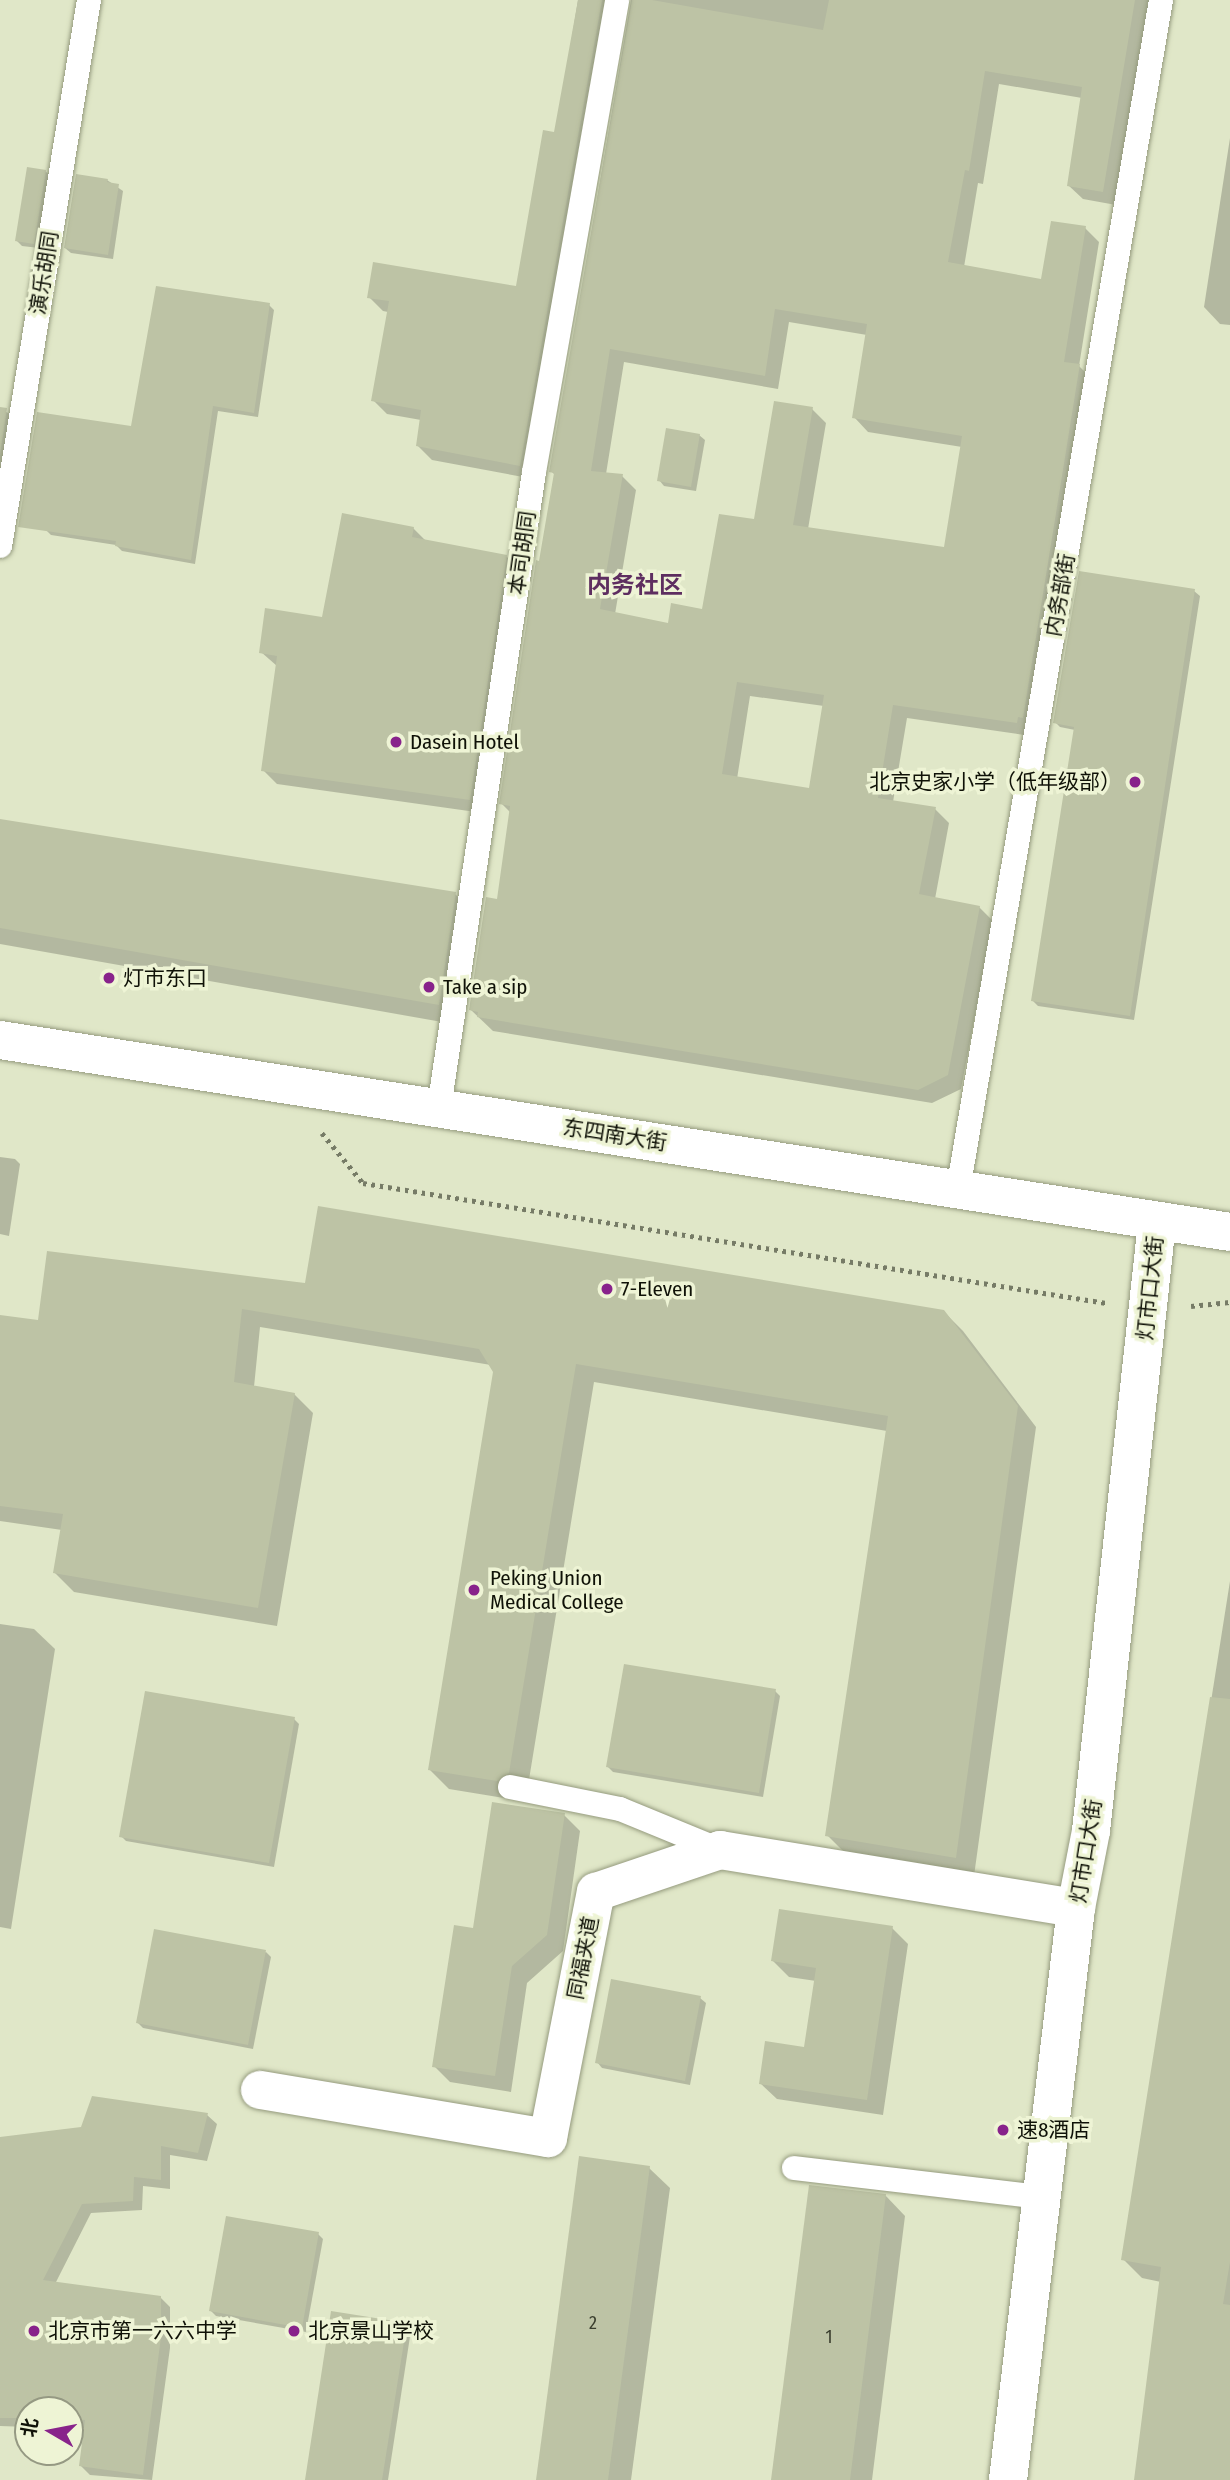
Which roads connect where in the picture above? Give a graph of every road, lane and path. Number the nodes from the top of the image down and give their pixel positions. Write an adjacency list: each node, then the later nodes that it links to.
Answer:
1 (89, 0): 4 (lane, 演乐胡同)
2 (617, 0): 7 (lane, 本司胡同)
3 (1161, 0): 8 (lane, 内务部街)
4 (0, 546)
5 (0, 1040): 6 (street, 东四南大街)
6 (281, 1084): 7 (street, 东四南大街); 12 (path)
7 (439, 1108): 8 (street, 东四南大街)
8 (958, 1190): 9 (street, 东四南大街)
9 (1157, 1222): 10 (street, 东四南大街); 12 (street, 灯市口大街)
10 (1230, 1231)
11 (1230, 1302): 12 (path)
12 (1147, 1310): 15 (street, 灯市口大街)
13 (510, 1787): 14 (lane)
14 (720, 1850): 15 (street, 同福夹道); 16 (street, 同福夹道)
15 (1076, 1908): 18 (street, 灯市口大街)
16 (260, 2090)
17 (794, 2168): 18 (lane)
18 (1042, 2197): 19 (street, 灯市口大街)
19 (1008, 2480)

